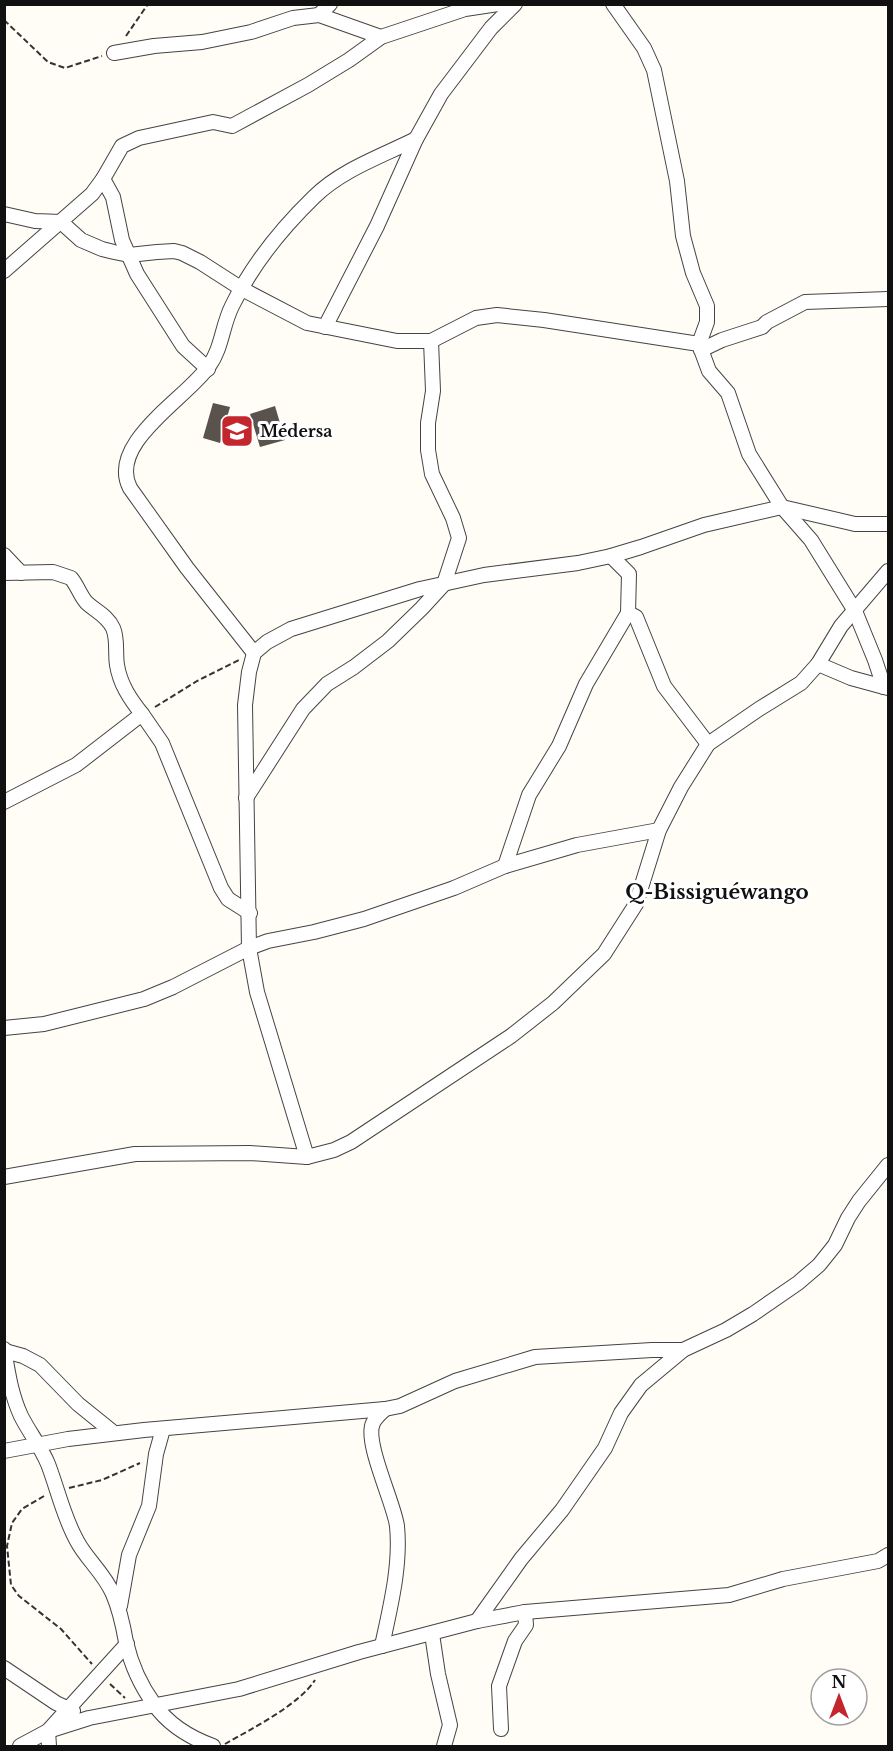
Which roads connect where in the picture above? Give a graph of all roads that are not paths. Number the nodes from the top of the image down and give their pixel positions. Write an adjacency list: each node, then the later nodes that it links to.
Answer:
1 (330, 4): 5 (street)
2 (498, 4): 6 (street)
3 (515, 4): 8 (street)
4 (613, 4): 18 (street)
5 (319, 15): 6 (street); 7 (street)
6 (381, 38): 9 (street)
7 (114, 53)
8 (416, 138): 14 (street); 16 (street)
9 (103, 179): 11 (street); 12 (street)
10 (4, 214): 11 (street)
11 (61, 222): 12 (street); 13 (street)
12 (129, 255): 14 (street); 19 (street)
13 (4, 271)
14 (242, 289): 16 (street); 19 (street)
15 (888, 299): 18 (street)
16 (325, 327): 17 (street)
17 (431, 341): 18 (street); 27 (street)
18 (700, 347): 20 (street)
19 (208, 369): 30 (street)
20 (782, 507): 21 (street); 23 (street); 28 (street)
21 (888, 524)
22 (4, 555): 26 (street)
23 (611, 556): 27 (street); 29 (street)
24 (888, 571): 28 (street)
25 (4, 573): 26 (street)
26 (21, 573): 33 (street)
27 (444, 584): 30 (street); 35 (street)
28 (855, 611): 31 (street); 32 (street)
29 (628, 613): 34 (street); 38 (street)
30 (254, 653): 35 (street)
31 (818, 664): 32 (street); 34 (street)
32 (886, 688)
33 (142, 714): 36 (street); 39 (street)
34 (708, 744): 37 (street)
35 (246, 798): 39 (street)
36 (4, 802)
37 (659, 830): 38 (street); 42 (street)
38 (505, 866): 40 (street)
39 (250, 913): 40 (street)
40 (249, 948): 41 (street); 42 (street)
41 (4, 1028)
42 (307, 1157): 44 (street)
43 (888, 1166): 46 (street)
44 (4, 1177)
45 (5, 1350): 49 (street); 50 (street)
46 (683, 1350): 47 (street); 55 (street)
47 (385, 1409): 48 (street); 58 (street)
48 (163, 1429): 49 (street); 53 (street)
49 (114, 1433): 50 (street)
50 (39, 1445): 51 (street); 53 (street)
51 (4, 1451)
52 (888, 1555): 54 (street)
53 (119, 1608): 57 (street)
54 (525, 1612): 55 (street); 63 (street)
55 (477, 1621): 56 (street)
56 (432, 1634): 58 (street); 68 (street)
57 (127, 1644): 60 (street); 61 (street)
58 (382, 1646): 60 (street)
59 (4, 1668): 61 (street)
60 (156, 1706): 62 (street); 67 (street)
61 (67, 1708): 62 (street); 64 (street)
62 (89, 1718): 64 (street)
63 (501, 1729)
64 (48, 1731): 65 (street); 66 (street)
65 (20, 1746)
66 (49, 1746)
67 (213, 1746)
68 (444, 1746)

